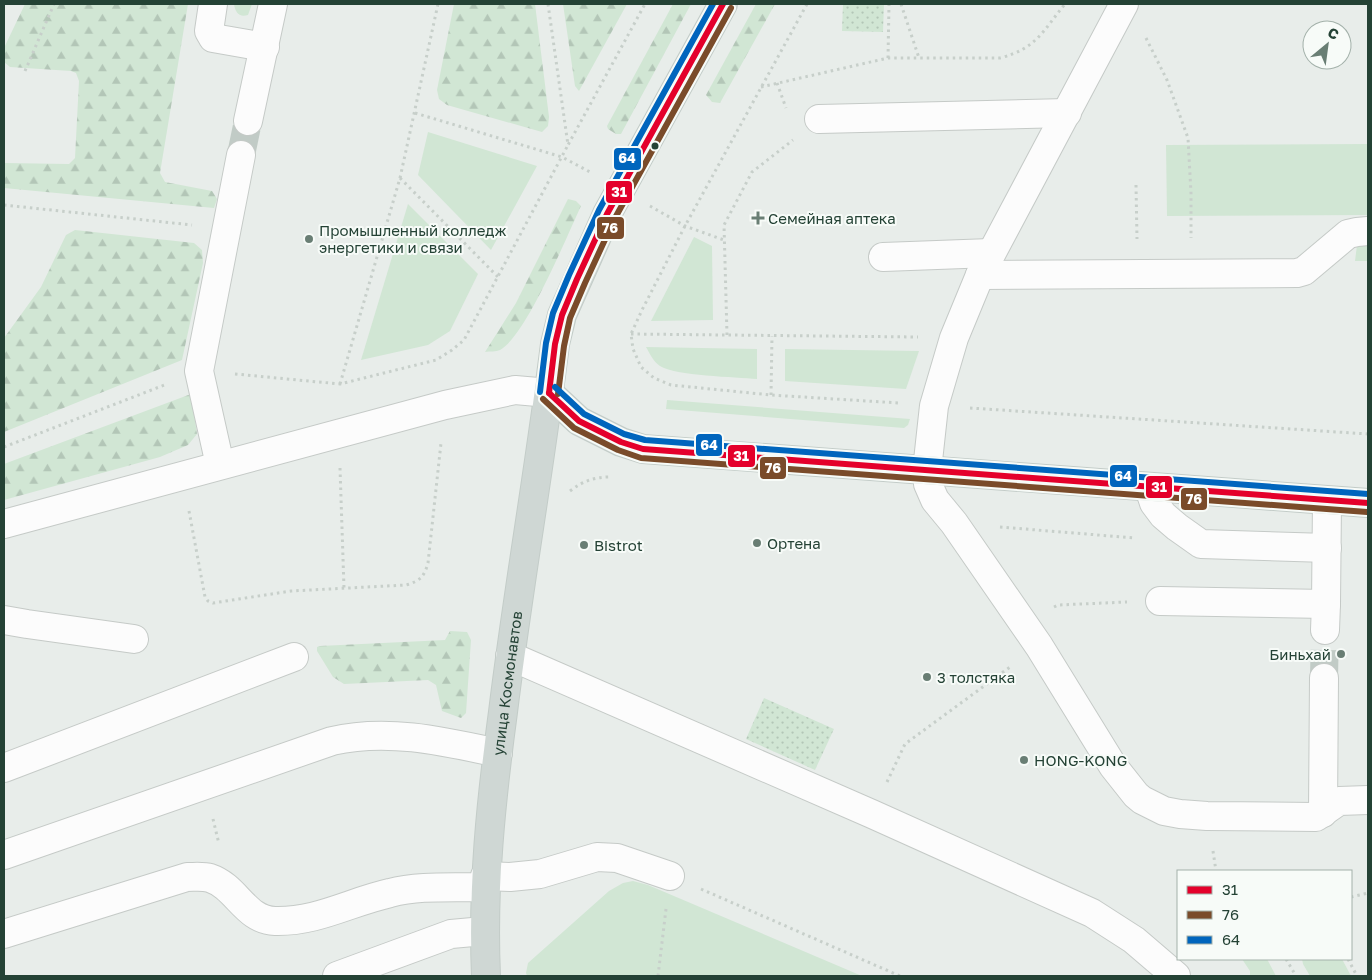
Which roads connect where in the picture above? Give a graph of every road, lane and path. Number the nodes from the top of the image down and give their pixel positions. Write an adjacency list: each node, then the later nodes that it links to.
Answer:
1 (54, 4): 17 (path)
2 (212, 4): 14 (lane)
3 (273, 4): 14 (lane)
4 (438, 4): 19 (path)
5 (548, 4): 23 (path)
6 (645, 4): 23 (path)
7 (723, 4): 43 (main road, улица Космонавтов)
8 (807, 4): 18 (path)
9 (889, 4): 15 (path)
10 (901, 4): 16 (path)
11 (1065, 4): 16 (path)
12 (1124, 4): 20 (lane)
13 (1145, 36): 35 (path)
14 (265, 47): 22 (lane)
15 (888, 58): 16 (path); 18 (path)
16 (919, 58)
17 (25, 71)
18 (761, 87): 32 (path)
19 (415, 113): 25 (path); 26 (path)
20 (1067, 113): 21 (lane); 34 (lane)
21 (819, 119): 32 (path)
22 (248, 121)
23 (568, 145): 25 (path)
24 (241, 155): 41 (lane)
25 (562, 156): 36 (path)
26 (400, 178): 36 (path); 42 (path)
27 (1136, 185): 29 (path)
28 (4, 206): 30 (path)
29 (1137, 218)
30 (157, 221)
31 (1368, 231): 35 (lane)
32 (724, 240): 38 (path)
33 (883, 257): 34 (lane)
34 (986, 264): 35 (lane); 40 (lane)
35 (1190, 274)
36 (498, 277): 42 (path)
37 (631, 334): 38 (path)
38 (727, 335): 39 (path)
39 (772, 336): 40 (path); 44 (path)
40 (954, 338): 49 (lane)
41 (199, 371): 42 (path); 47 (path); 48 (lane)
42 (340, 384)
43 (549, 393): 45 (lane); 49 (main road); 65 (main road, улица Космонавтов)
44 (771, 394)
45 (444, 404): 46 (lane); 60 (path)
46 (339, 433): 48 (lane); 60 (path)
47 (4, 447)
48 (220, 465): 50 (lane)
49 (927, 470): 52 (main road); 56 (lane)
50 (183, 476): 57 (lane); 60 (path)
51 (617, 478): 53 (path)
52 (1148, 488): 54 (main road); 59 (lane)
53 (566, 494)
54 (1328, 501): 55 (main road); 59 (lane)
55 (1368, 503)
56 (954, 523): 58 (path); 64 (lane)
57 (4, 524)
58 (1142, 538)
59 (1327, 548): 61 (lane)
60 (344, 588)
61 (1148, 602): 64 (path)
62 (4, 620): 63 (lane)
63 (134, 639)
64 (1039, 646): 71 (lane); 72 (path)
65 (510, 656): 68 (main road, улица Космонавтов); 72 (lane)
66 (294, 657): 69 (lane)
67 (1324, 678): 71 (lane)
68 (498, 752): 73 (lane); 75 (main road, улица Космонавтов)
69 (4, 768)
70 (1368, 800): 71 (lane)
71 (1323, 813)
72 (872, 814): 86 (lane)
73 (4, 855)
74 (670, 876): 75 (lane); 84 (path); 85 (path)
75 (485, 882): 78 (main road, улица Космонавтов); 79 (lane)
76 (1368, 893): 77 (path)
77 (1352, 897)
78 (484, 932): 82 (lane); 83 (main road, улица Космонавтов)
79 (4, 934)
80 (1287, 960): 87 (path)
81 (1348, 960): 88 (path)
82 (349, 974)
83 (486, 976)
84 (658, 976)
85 (900, 976)
86 (1176, 976)
87 (1296, 976)
88 (1356, 976)

